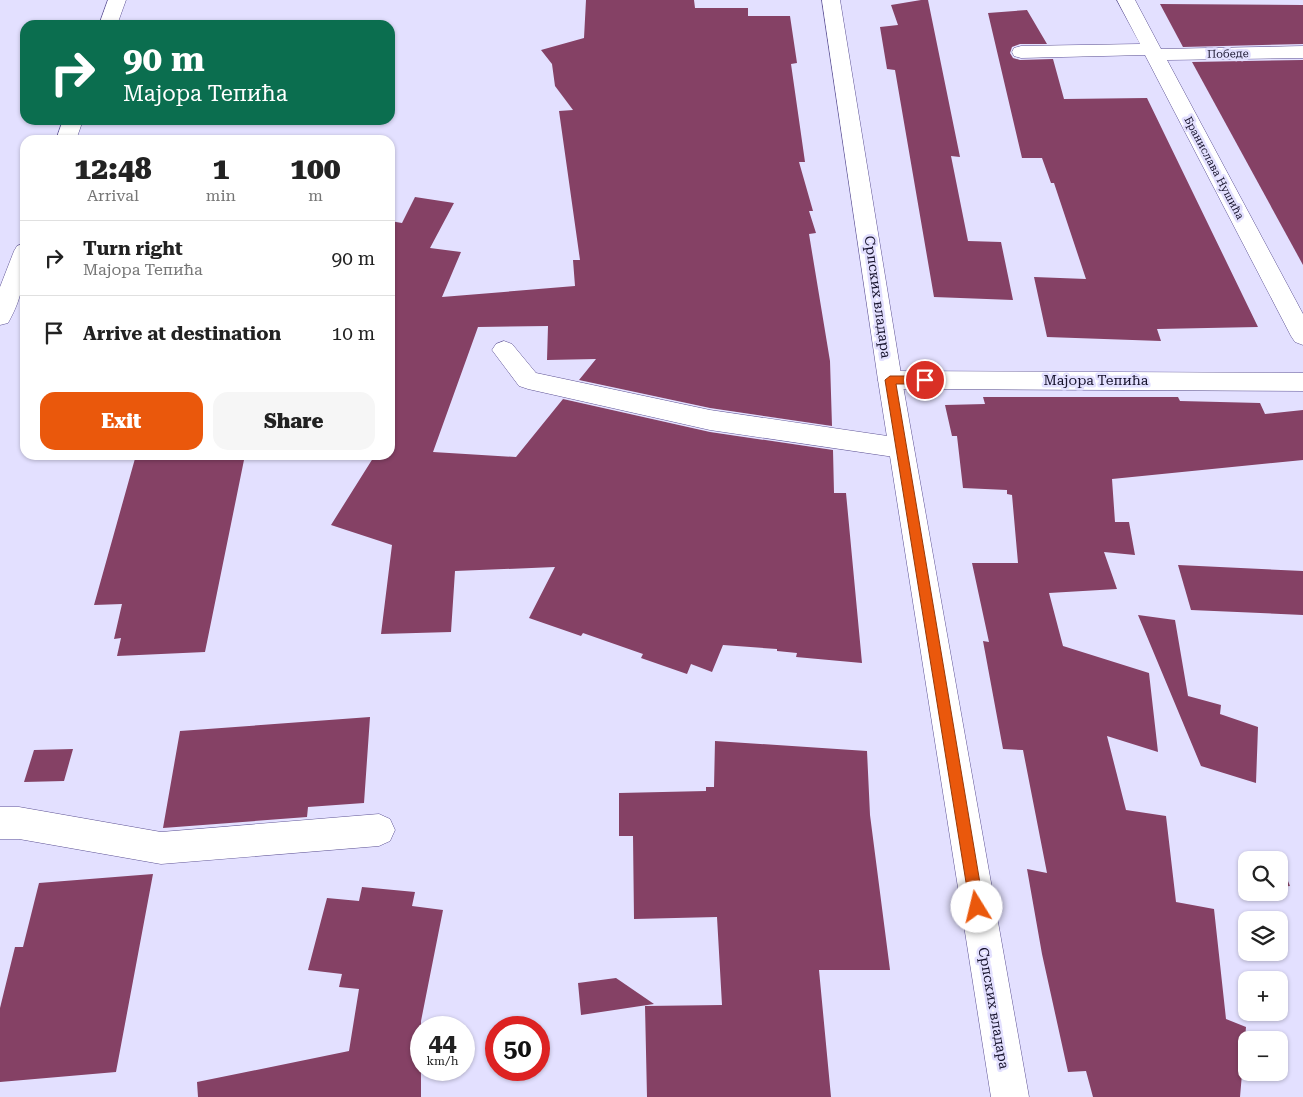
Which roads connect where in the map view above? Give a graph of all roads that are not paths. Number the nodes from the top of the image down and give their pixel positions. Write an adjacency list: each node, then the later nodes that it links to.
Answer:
1 (117, 0): 4 (street)
2 (831, 0): 12 (street, Српских владара)
3 (1126, 0): 6 (street, Бранислава Нушића)
4 (110, 20)
5 (1021, 52): 6 (street, Победе)
6 (1153, 52): 7 (street, Победе); 10 (street, Бранислава Нушића)
7 (1303, 52)
8 (20, 264): 9 (street)
9 (0, 317)
10 (1303, 336)
11 (504, 350): 14 (street)
12 (890, 380): 13 (street, Мајора Тепића); 14 (street, Српских владара)
13 (1303, 382)
14 (901, 448): 17 (street, Српских владара)
15 (0, 823): 16 (street)
16 (379, 830)
17 (1010, 1097)

